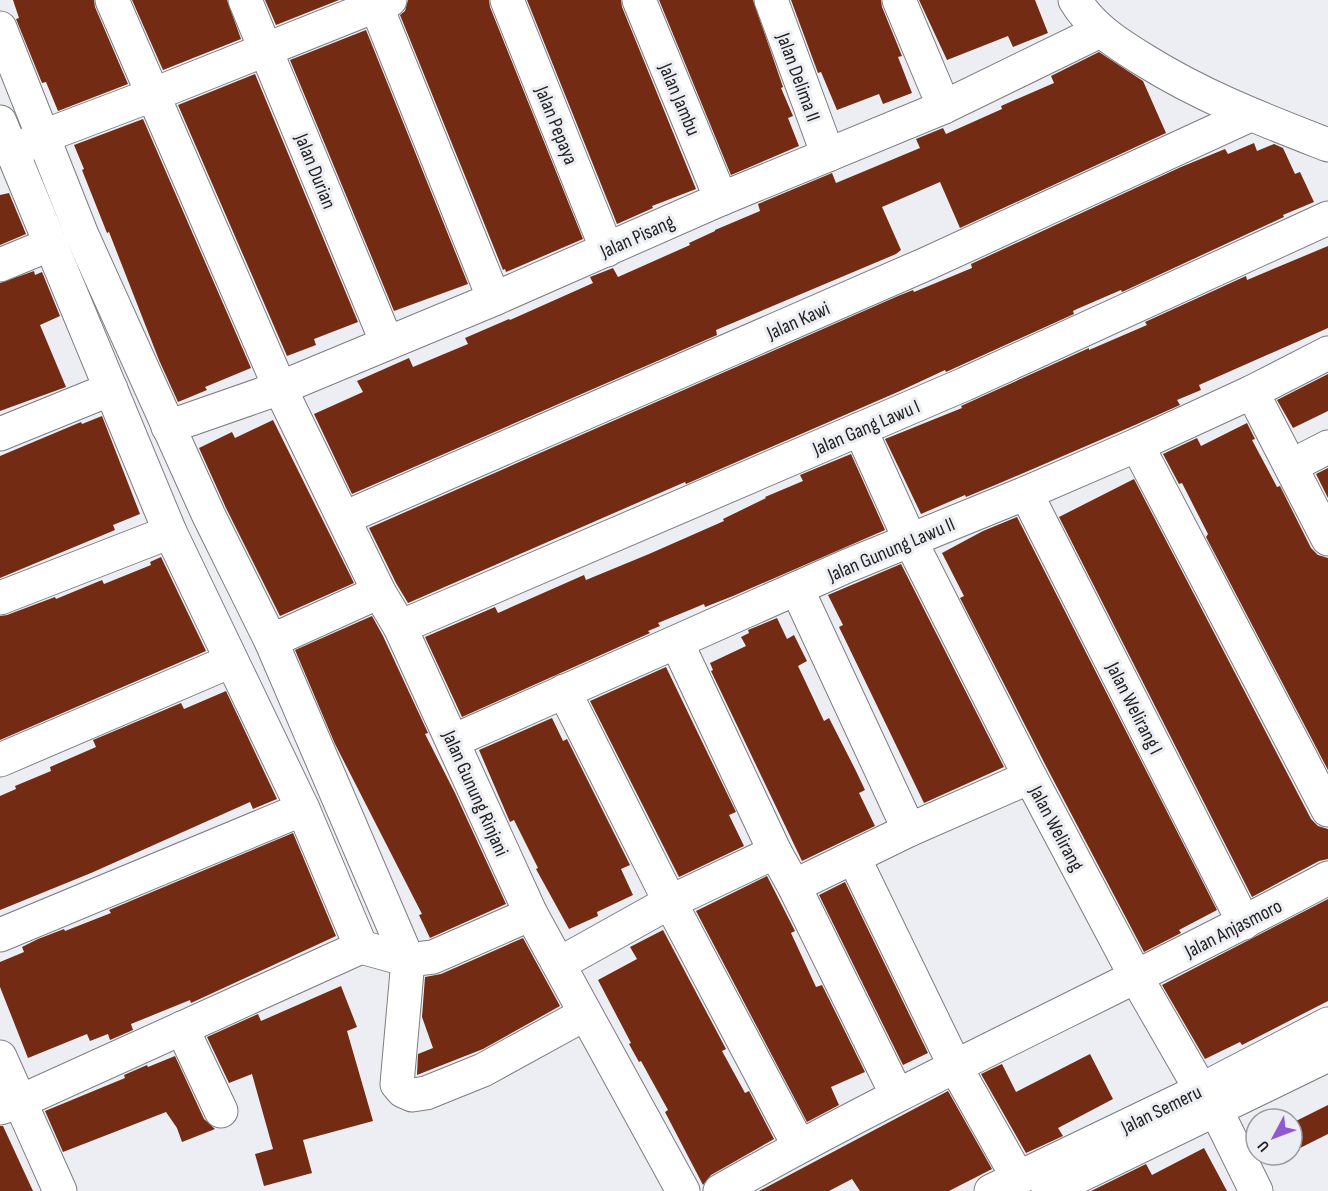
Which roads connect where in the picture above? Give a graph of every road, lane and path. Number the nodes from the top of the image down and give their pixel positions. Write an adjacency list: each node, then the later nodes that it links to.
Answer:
1 (112, 0): 12 (street, Jalan Gunung Rinjani)
2 (245, 0): 11 (street, Jalan Durian)
3 (507, 0): 22 (street, Jalan Pepaya)
4 (639, 0): 19 (street, Jalan Jambu)
5 (771, 0): 18 (street, Jalan Delima II)
6 (899, 0): 13 (street)
7 (1075, 0): 10 (street)
8 (380, 2): 11 (street); 24 (street)
9 (0, 28): 16 (street)
10 (1101, 31): 13 (street, Jalan Pisang); 14 (street)
11 (266, 50): 12 (street); 25 (street, Jalan Durian)
12 (152, 95): 16 (street); 27 (street, Jalan Gunung Rinjani)
13 (944, 107): 18 (street, Jalan Pisang)
14 (1250, 115): 17 (street); 37 (street, Jalan Kawi)
15 (4, 134): 16 (street); 21 (street)
16 (44, 136): 30 (street)
17 (1328, 145)
18 (828, 155): 19 (street, Jalan Pisang)
19 (721, 199): 22 (street, Jalan Pisang)
20 (1328, 218): 31 (street, Jalan Gang Lawu I)
21 (51, 244): 23 (street); 28 (street)
22 (607, 250): 24 (street, Jalan Pisang)
23 (0, 265)
24 (494, 299): 25 (street, Jalan Pisang)
25 (387, 343): 27 (street, Jalan Pisang)
26 (1328, 353): 29 (street, Jalan Gunung Lawu II)
27 (280, 388): 30 (street, Jalan Pisang); 37 (street, Jalan Gunung Rinjani)
28 (111, 389): 32 (street); 38 (street)
29 (1252, 392): 33 (street, Jalan Gunung Lawu II); 35 (street)
30 (168, 427): 45 (street)
31 (860, 429): 40 (street, Jalan Welirang); 44 (street, Jalan Gang Lawu I)
32 (0, 434)
33 (1137, 445): 36 (street, Jalan Gunung Lawu II); 53 (street)
34 (1328, 447): 35 (street)
35 (1291, 466): 39 (street)
36 (1026, 493): 40 (street, Jalan Gunung Lawu II); 61 (street, Jalan Welirang I)
37 (344, 518): 42 (street, Jalan Gunung Rinjani)
38 (170, 532): 43 (street); 47 (street)
39 (1328, 539)
40 (910, 540): 41 (street, Jalan Gunung Lawu II); 51 (street, Jalan Welirang)
41 (797, 589): 46 (street, Jalan Gunung Lawu II); 54 (street)
42 (379, 592): 44 (street, Jalan Gunung Rinjani); 45 (street)
43 (0, 598)
44 (400, 627): 49 (street, Jalan Gunung Rinjani)
45 (271, 641): 64 (street)
46 (677, 643): 48 (street, Jalan Gunung Lawu II); 55 (street)
47 (231, 661): 50 (street); 52 (street)
48 (564, 690): 49 (street, Jalan Gunung Lawu II); 59 (street)
49 (453, 741): 60 (street, Jalan Gunung Rinjani)
50 (0, 760)
51 (1030, 777): 54 (street); 66 (street, Jalan Welirang)
52 (303, 809): 62 (street); 63 (street)
53 (1328, 810)
54 (909, 830): 56 (street)
55 (775, 852): 58 (street); 59 (street)
56 (854, 858): 58 (street); 72 (street)
57 (1328, 878): 61 (street, Jalan Anjasmoro)
58 (794, 886): 73 (street)
59 (670, 902): 65 (street); 77 (street)
60 (531, 914): 64 (street); 65 (street, Jalan Gunung Rinjani)
61 (1244, 923): 66 (street, Jalan Anjasmoro)
62 (0, 935)
63 (361, 947): 64 (street); 69 (street)
64 (408, 960): 67 (street)
65 (559, 964): 67 (street, Jalan Gunung Rinjani)
66 (1136, 977): 72 (street, Jalan Anjasmoro); 74 (street, Jalan Welirang)
67 (585, 1014): 80 (street, Jalan Gunung Rinjani)
68 (1328, 1024): 74 (street, Jalan Semeru)
69 (182, 1028): 75 (street); 76 (street)
70 (1328, 1055): 74 (street, Jalan Semeru)
71 (0, 1057): 75 (street)
72 (955, 1066): 73 (street, Jalan Anjasmoro); 78 (street)
73 (897, 1095): 77 (street, Jalan Anjasmoro)
74 (1209, 1100): 78 (street, Jalan Semeru); 82 (street, Jalan Semeru); 83 (street, Jalan Welirang)
75 (10, 1105): 79 (street)
76 (221, 1111)
77 (799, 1146): 81 (street, Jalan Anjasmoro)
78 (1005, 1184)
79 (60, 1191)
80 (683, 1191)
81 (720, 1191)
82 (1048, 1191)
83 (1256, 1191)

